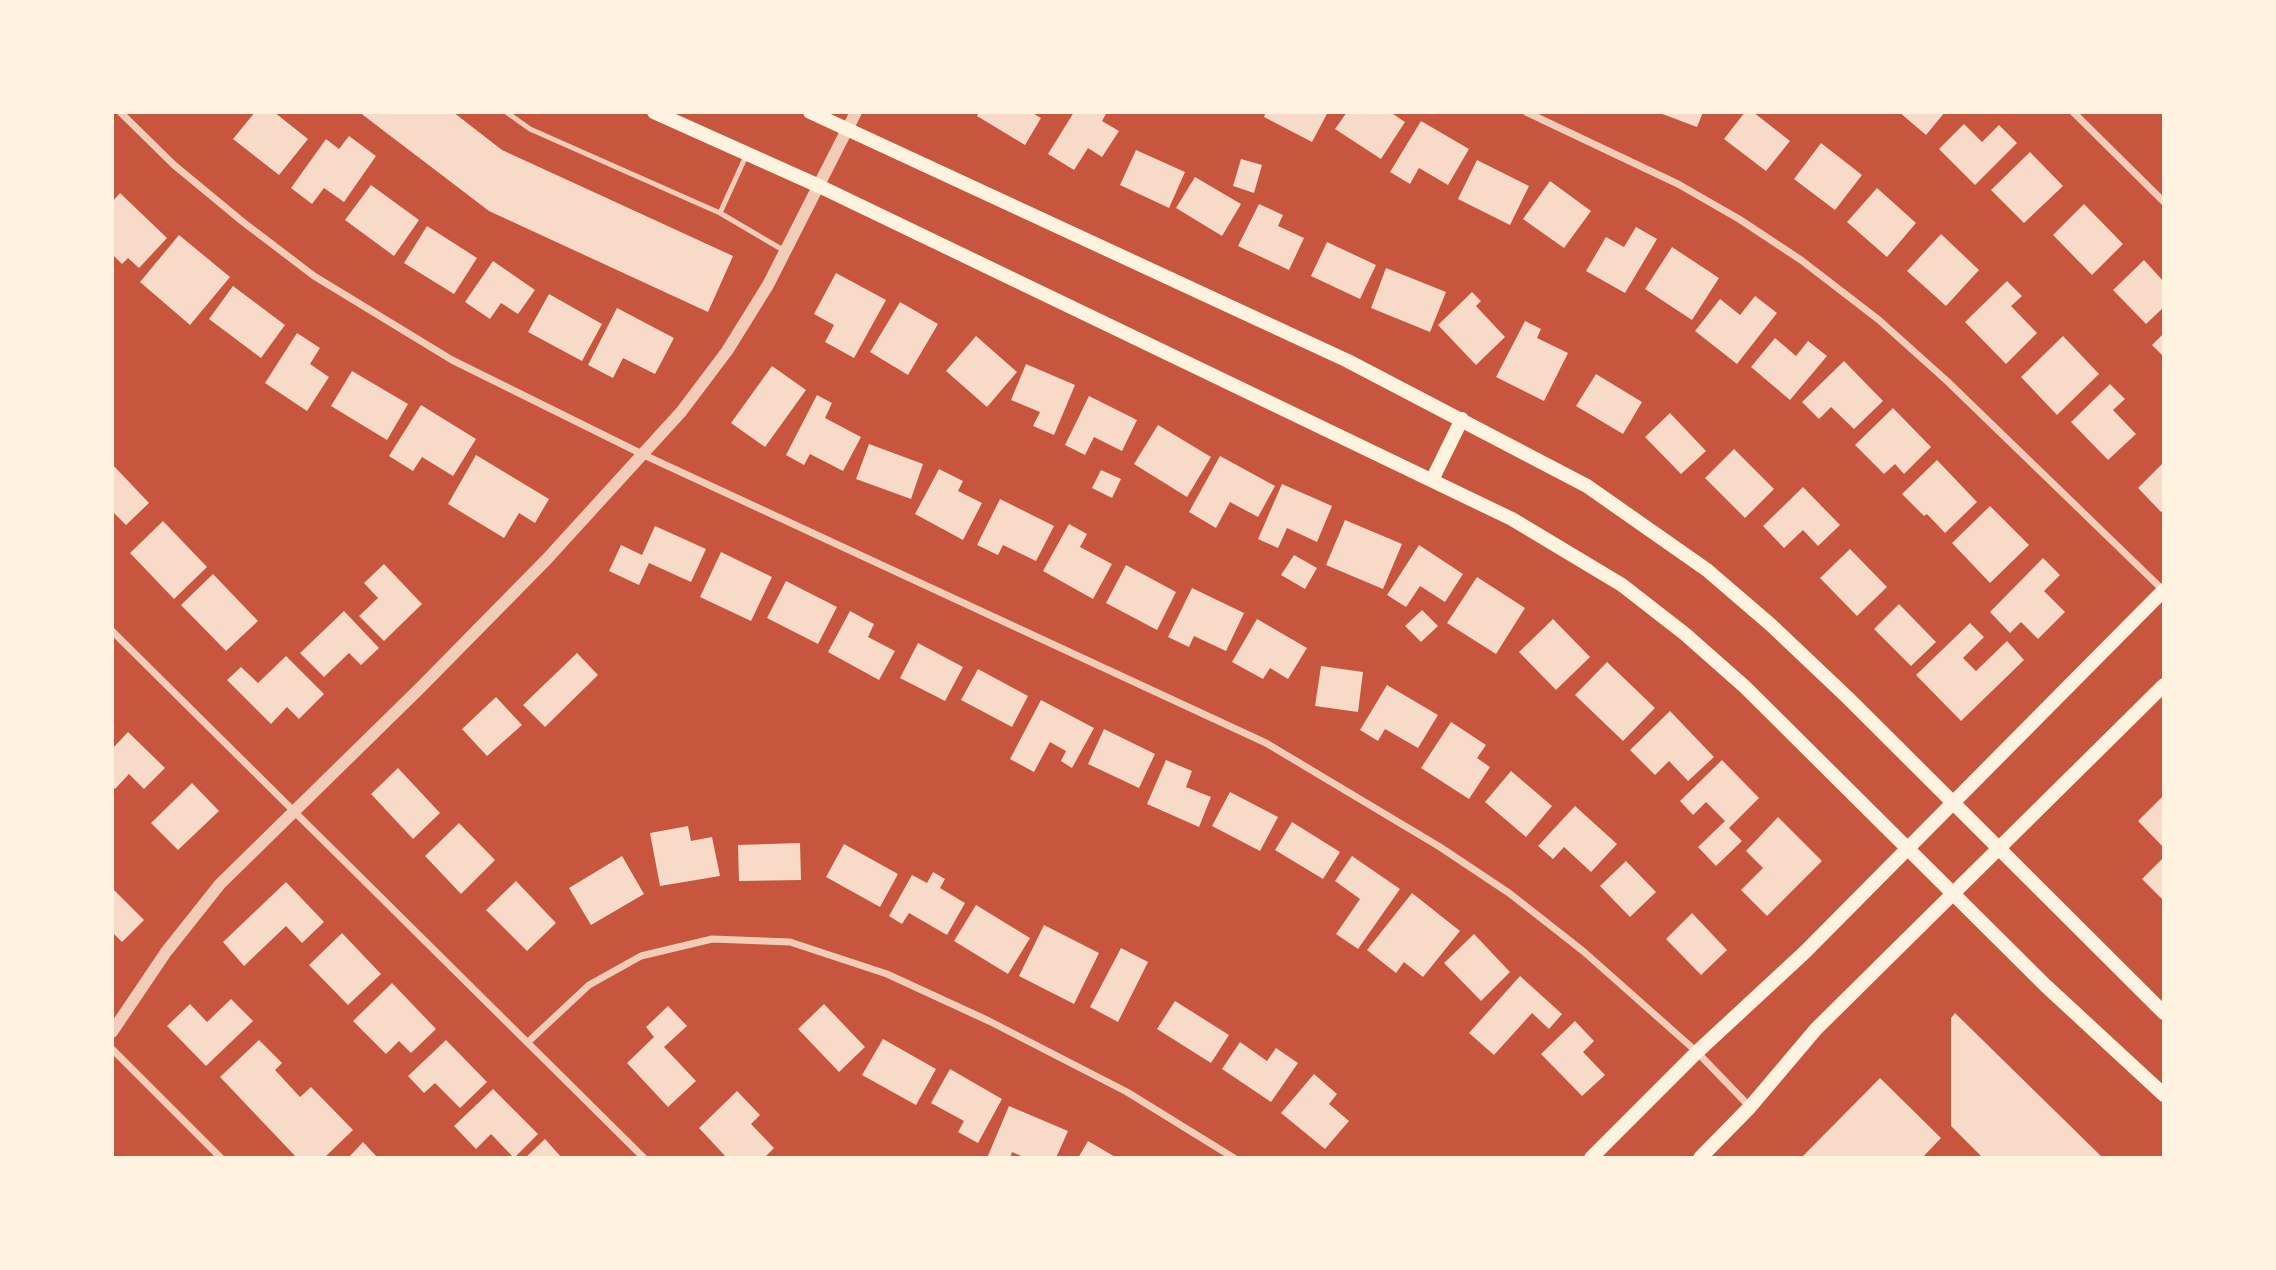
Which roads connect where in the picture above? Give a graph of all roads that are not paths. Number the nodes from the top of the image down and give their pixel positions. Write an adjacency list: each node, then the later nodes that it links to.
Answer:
1 (120, 112): 15 (street)
2 (506, 112): 12 (lane)
3 (654, 112): 9 (main road)
4 (810, 112): 8 (main road)
5 (856, 112): 8 (street)
6 (1526, 112): 17 (street)
7 (2073, 112): 11 (street)
8 (848, 129): 10 (street); 14 (main road)
9 (747, 153): 10 (main road); 12 (lane)
10 (819, 186): 13 (street); 16 (main road)
11 (2164, 202)
12 (720, 213): 13 (lane)
13 (786, 252): 15 (street)
14 (1462, 419): 16 (main road); 20 (main road)
15 (644, 454): 21 (street); 29 (street)
16 (1432, 480): 22 (main road)
17 (2164, 591): 20 (main road)
18 (112, 631): 21 (street)
19 (2164, 685): 23 (main road)
20 (1954, 804): 22 (main road); 23 (main road)
21 (295, 810): 26 (street); 27 (street)
22 (1908, 849): 24 (main road); 29 (main road)
23 (1996, 849): 24 (main road); 25 (main road)
24 (1953, 893): 30 (main road); 31 (main road)
25 (2164, 1013)
26 (112, 1032)
27 (528, 1042): 33 (street); 34 (street)
28 (112, 1049): 32 (street)
29 (1697, 1052): 31 (street); 35 (main road)
30 (2164, 1095)
31 (1750, 1107): 36 (main road)
32 (221, 1158)
33 (644, 1158)
34 (1234, 1158)
35 (1591, 1158)
36 (1700, 1158)

